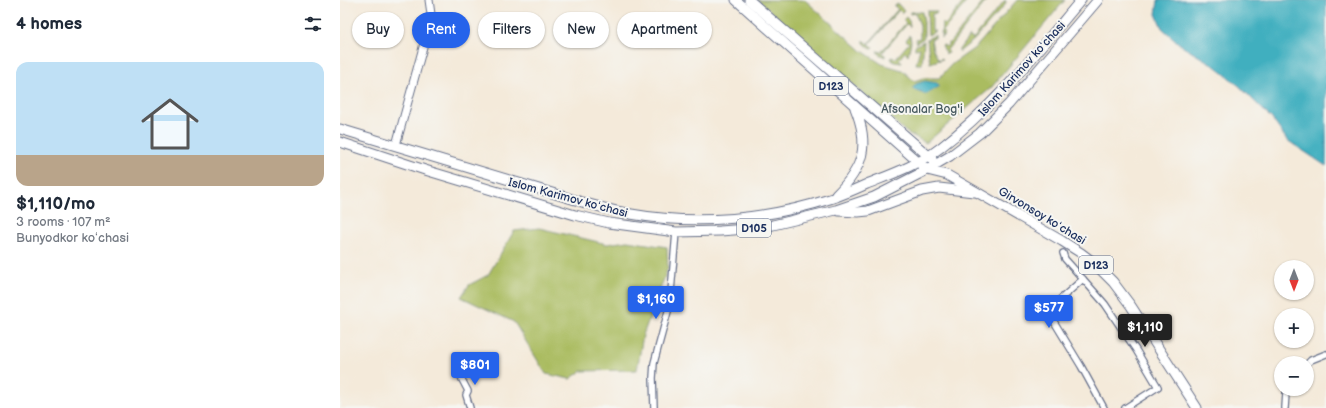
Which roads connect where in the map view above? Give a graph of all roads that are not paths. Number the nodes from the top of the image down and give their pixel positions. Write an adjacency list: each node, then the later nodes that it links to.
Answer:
1 (429, 0): 9 (street)
2 (736, 0): 6 (main road, Girvonsoy koʻchasi / D123)
3 (749, 0): 10 (main road, D123)
4 (1081, 0): 10 (main road, Islom Karimov koʻchasi / D105)
5 (1098, 0): 12 (main road, Islom Karimov koʻchasi / D105)
6 (854, 106): 11 (main road, Girvonsoy koʻchasi / D123); 18 (main road)
7 (342, 129): 8 (street); 9 (main road, Islom Karimov koʻchasi / D105)
8 (340, 143): 17 (main road, Islom Karimov koʻchasi / D105)
9 (396, 145): 15 (main road, Islom Karimov koʻchasi / D105)
10 (928, 156): 11 (main road, Islom Karimov koʻchasi / D105); 12 (main road, D123)
11 (918, 162): 13 (main road, Girvonsoy koʻchasi / D123); 18 (main road, Islom Karimov koʻchasi / D105)
12 (937, 164): 13 (main road, Islom Karimov koʻchasi / D105); 14 (main road, Girvonsoy koʻchasi / D123)
13 (927, 170): 14 (main road, Girvonsoy koʻchasi / D123); 19 (main road, Islom Karimov koʻchasi / D105)
14 (947, 175): 16 (main road, Girvonsoy koʻchasi / D123)
15 (516, 181): 17 (main road); 18 (main road, Islom Karimov koʻchasi / D105)
16 (978, 192): 19 (main road); 33 (main road, Girvonsoy koʻchasi / D123)
17 (512, 195): 20 (main road, Islom Karimov koʻchasi / D105)
18 (834, 198)
19 (836, 210): 20 (main road, Islom Karimov koʻchasi / D105)
20 (676, 232): 30 (street)
21 (1063, 253): 22 (street)
22 (1083, 279): 24 (street); 32 (street)
23 (1034, 306): 24 (street)
24 (1050, 315): 31 (street)
25 (1326, 354): 26 (street)
26 (1314, 359)
27 (458, 372): 29 (street)
28 (1286, 396): 34 (street)
29 (470, 408)
30 (654, 408)
31 (1104, 408)
32 (1124, 408)
33 (1197, 408)
34 (1285, 408)

